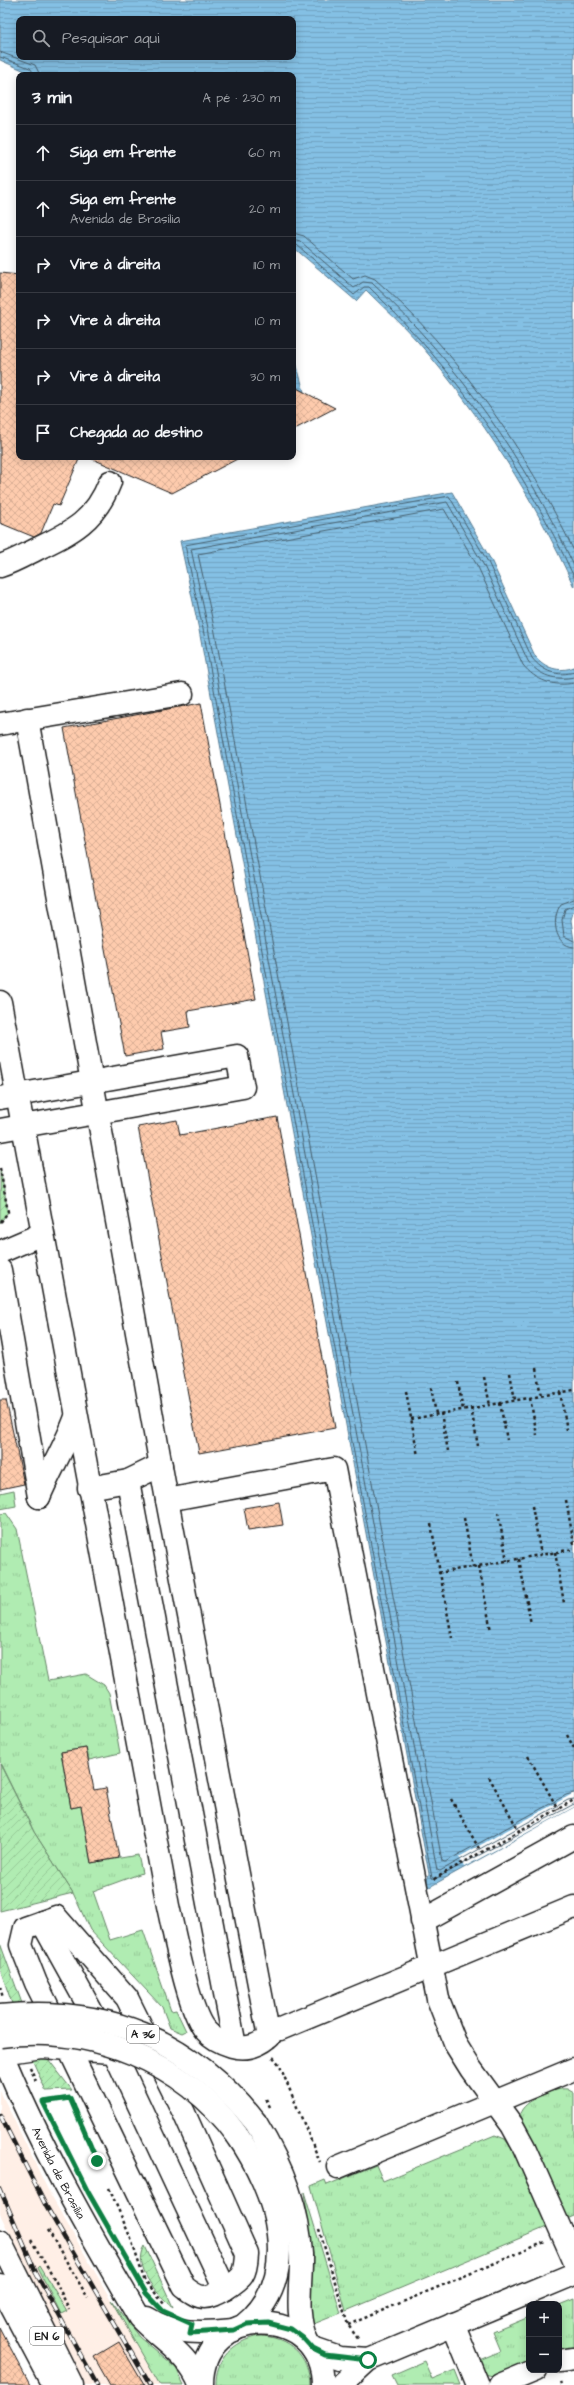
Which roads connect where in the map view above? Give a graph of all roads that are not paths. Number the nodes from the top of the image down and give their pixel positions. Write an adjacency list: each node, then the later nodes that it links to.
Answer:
1 (110, 482): 2 (main road)
2 (0, 566)
3 (182, 694): 4 (main road)
4 (27, 719): 5 (main road); 7 (main road)
5 (0, 724)
6 (0, 1002): 8 (main road)
7 (92, 1082): 8 (main road); 9 (main road); 9 (main road)
8 (8, 1097): 10 (main road)
9 (98, 1113): 10 (main road); 16 (main road)
10 (22, 1127): 11 (main road); 12 (main road)
11 (0, 1130)
12 (42, 1234): 13 (main road); 15 (main road)
13 (0, 1252)
14 (0, 1270): 15 (main road)
15 (76, 1416): 18 (main road)
16 (161, 1465): 17 (main road); 19 (main road)
17 (128, 1481): 18 (main road); 27 (main road)
18 (89, 1488): 27 (main road)
19 (167, 1500): 22 (main road); 27 (main road)
20 (574, 1837): 22 (main road)
21 (574, 1907): 24 (main road)
22 (422, 1921): 24 (main road)
23 (42, 1922): 29 (main road); 30 (main road); 31 (main road)
24 (430, 1967): 26 (main road); 33 (main road)
25 (0, 2016): 43 (main road, A 36, bridge)
26 (280, 2030)
27 (235, 2046)
28 (5, 2047): 29 (main road); 40 (main road, Avenida de Brasília); 42 (main road, A 36, bridge)
29 (69, 2049): 30 (main road); 39 (main road)
30 (114, 2052): 31 (main road); 39 (main road)
31 (157, 2054): 39 (main road)
32 (574, 2069): 33 (main road)
33 (495, 2102): 34 (main road); 36 (main road)
34 (338, 2167)
35 (0, 2241): 49 (main road, EN 6)
36 (574, 2260)
37 (574, 2274): 41 (main road)
38 (0, 2285): 48 (main road, EN 6)
39 (225, 2289)
40 (125, 2293): 42 (main road, Avenida de Brasília); 50 (main road, Avenida de Brasília)
41 (453, 2324): 45 (main road); 53 (main road)
42 (238, 2328): 43 (main road, Avenida de Brasília); 50 (main road)
43 (310, 2345): 45 (main road); 51 (main road)
44 (574, 2359): 46 (main road)
45 (368, 2360): 52 (main road)
46 (562, 2361)
47 (529, 2373): 54 (main road)
48 (53, 2385)
49 (72, 2385)
50 (201, 2385)
51 (324, 2385)
52 (341, 2385)
53 (478, 2385)
54 (500, 2385)

